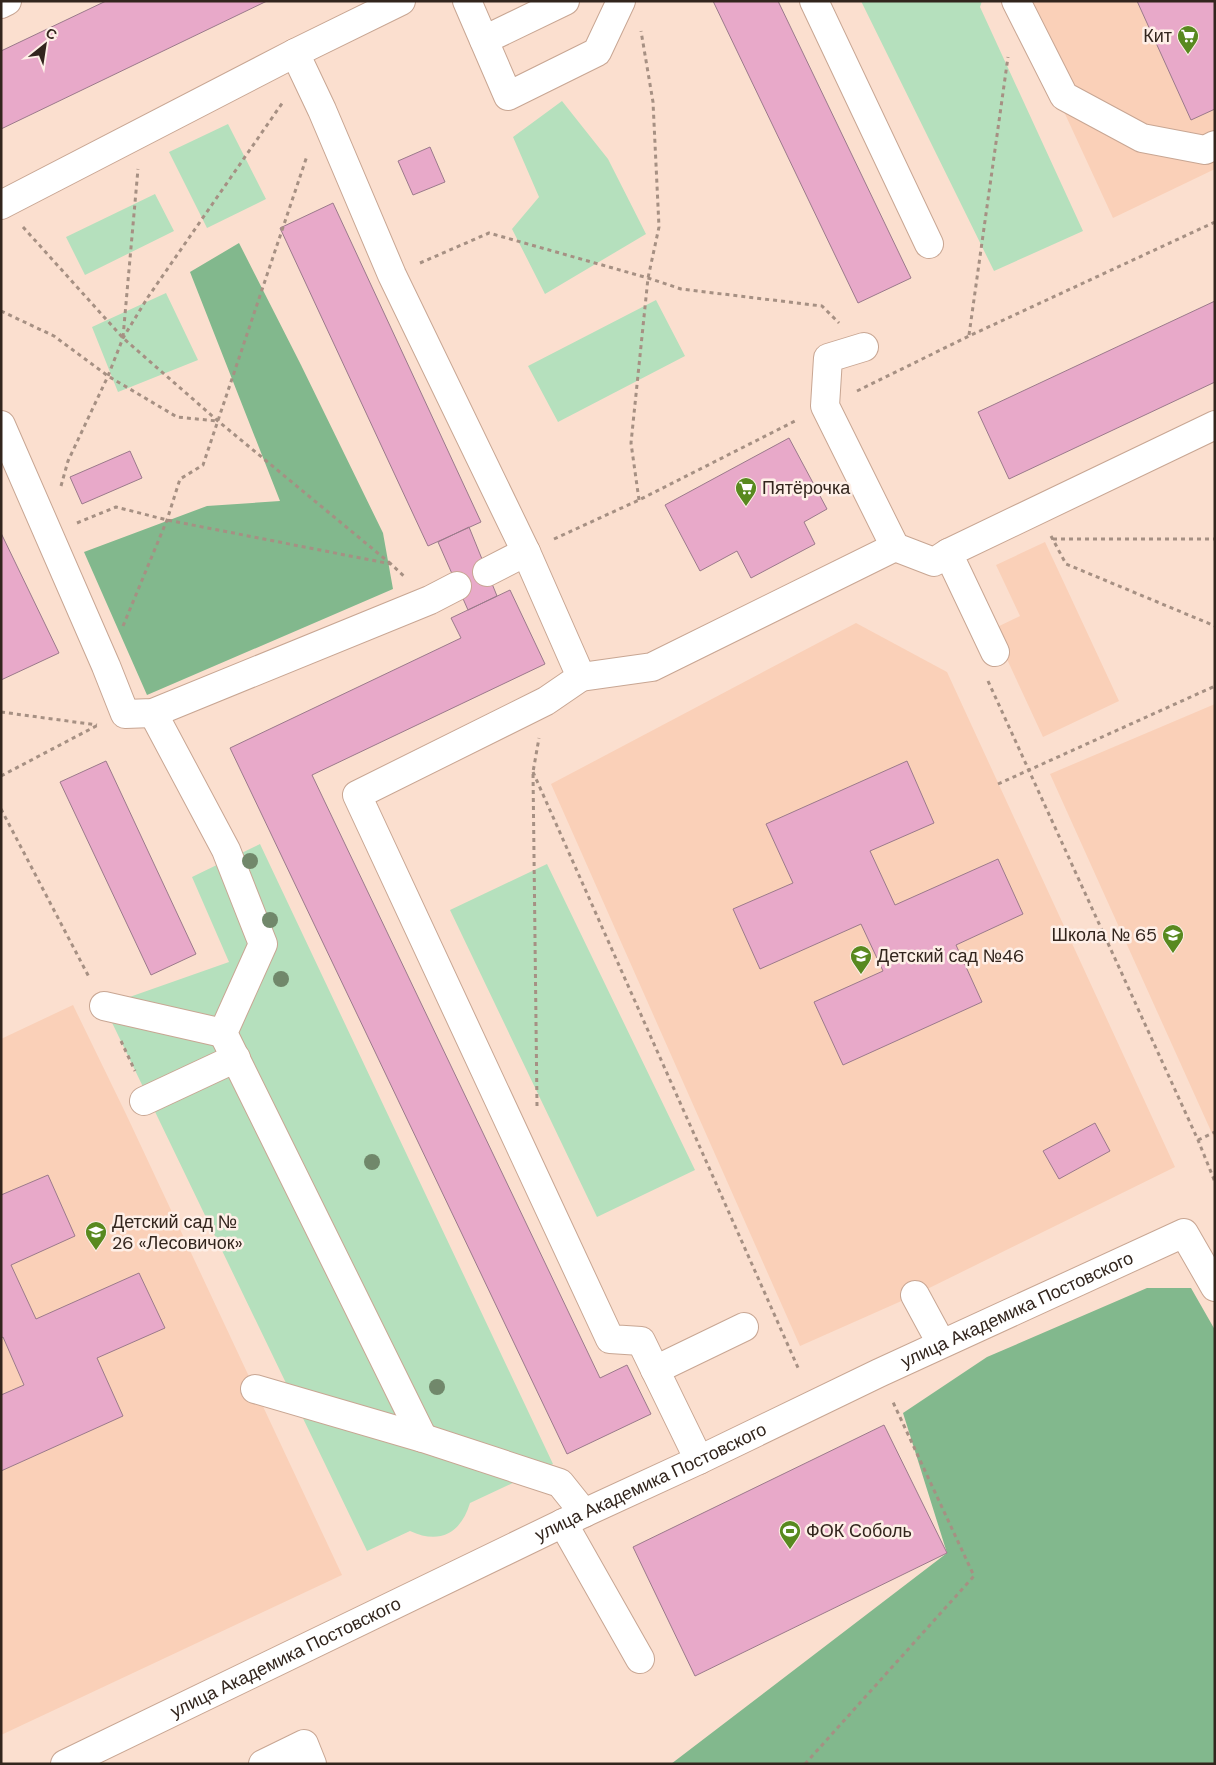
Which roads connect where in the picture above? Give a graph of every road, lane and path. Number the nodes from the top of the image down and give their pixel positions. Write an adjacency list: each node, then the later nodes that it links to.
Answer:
1 (7, 1): 8 (street)
2 (401, 1): 12 (street)
3 (467, 1): 10 (street)
4 (565, 1): 10 (street)
5 (621, 1): 10 (street)
6 (814, 1): 18 (street)
7 (1016, 1): 15 (street)
8 (1, 4)
9 (640, 29): 20 (path)
10 (484, 40)
11 (1009, 51): 22 (path)
12 (300, 62): 13 (street); 14 (street); 23 (path)
13 (322, 110): 19 (street); 27 (path)
14 (141, 132): 16 (street); 23 (path)
15 (1215, 146)
16 (2, 204): 23 (path)
17 (1215, 222): 22 (path)
18 (930, 244)
19 (392, 275): 20 (path); 38 (street)
20 (648, 278): 24 (path); 31 (path)
21 (1, 310): 25 (path)
22 (969, 336): 26 (path)
23 (123, 338): 25 (path); 27 (path)
24 (864, 347): 26 (street)
25 (108, 376): 27 (path); 30 (path)
26 (825, 406): 31 (path); 37 (street)
27 (218, 421): 33 (path); 40 (path)
28 (1, 425): 34 (street)
29 (1215, 425): 32 (street)
30 (60, 489)
31 (639, 500): 38 (path)
32 (1038, 509): 35 (path); 39 (street)
33 (167, 520): 34 (path); 40 (path); 46 (path)
34 (49, 535): 46 (street)
35 (1053, 539): 36 (path); 44 (path)
36 (1215, 539)
37 (895, 547): 39 (street); 47 (street)
38 (526, 552): 41 (street); 47 (street)
39 (948, 553): 45 (street)
40 (391, 564): 43 (path)
41 (488, 572)
42 (457, 586): 43 (street)
43 (430, 600): 52 (street)
44 (1215, 626)
45 (995, 652)
46 (106, 666): 52 (street)
47 (581, 677): 50 (street)
48 (988, 680): 53 (path)
49 (1215, 686): 53 (path)
50 (546, 701): 54 (path); 70 (street)
51 (1, 712): 55 (path)
52 (153, 713): 59 (street)
53 (1029, 770): 56 (path); 64 (path)
54 (533, 772): 62 (path); 71 (path)
55 (1, 776)
56 (998, 784)
57 (1, 809): 58 (path)
58 (104, 1006): 59 (street); 61 (path)
59 (223, 1032): 60 (street)
60 (236, 1058): 61 (street); 74 (street)
61 (144, 1101)
62 (537, 1115)
63 (1215, 1132): 64 (path)
64 (1198, 1140): 65 (path)
65 (1215, 1182)
66 (1215, 1288): 69 (street, улица Академика Постовского)
67 (915, 1295): 69 (street)
68 (744, 1327): 70 (street)
69 (941, 1343): 72 (street, улица Академика Постовского)
70 (655, 1370): 75 (street)
71 (799, 1370)
72 (879, 1372): 75 (street, улица Академика Постовского); 81 (path)
73 (255, 1389): 74 (street)
74 (423, 1438): 76 (street)
75 (699, 1460): 76 (street, улица Академика Постовского)
76 (573, 1518): 77 (street); 78 (street, улица Академика Постовского)
77 (640, 1659)
78 (65, 1764)
79 (264, 1764): 80 (street)
80 (312, 1764)
81 (805, 1764)

